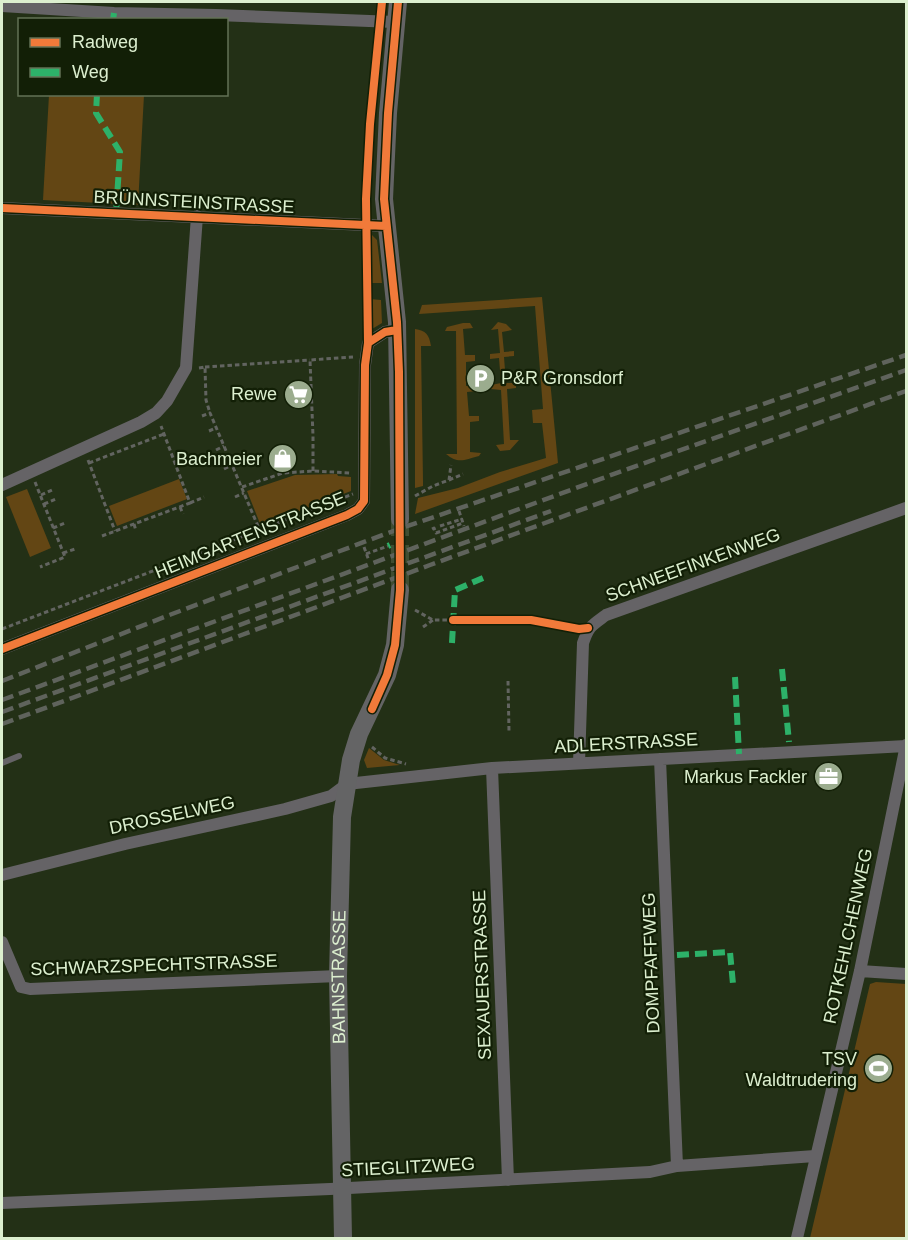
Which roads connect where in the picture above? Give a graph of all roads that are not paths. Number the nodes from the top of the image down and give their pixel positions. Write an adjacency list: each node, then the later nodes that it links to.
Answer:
1 (398, 2): 3 (street)
2 (2, 6): 3 (street)
3 (395, 22): 6 (street)
4 (2, 208): 5 (street, BRÜNNSTEINSTRASSE)
5 (196, 216): 6 (street, BRÜNNSTEINSTRASSE); 8 (street)
6 (386, 226): 7 (street)
7 (397, 330): 10 (street); 12 (street, HEIMGARTENSTRASSE)
8 (2, 485)
9 (906, 508): 17 (street, SCHNEEFINKENWEG)
10 (400, 519)
11 (400, 590): 19 (street, BAHNSTRASSE)
12 (2, 649)
13 (906, 746): 15 (street, ADLERSTRASSE); 22 (street, ROTKEHLCHENWEG)
14 (19, 756): 16 (lane)
15 (660, 759): 17 (street, ADLERSTRASSE); 26 (street, DOMPFAFFWEG)
16 (2, 763)
17 (579, 763): 18 (street, ADLERSTRASSE)
18 (492, 768): 19 (street, ADLERSTRASSE); 27 (street, SEXAUERSTRASSE)
19 (347, 784): 20 (street, DROSSELWEG); 24 (street, BAHNSTRASSE)
20 (2, 875)
21 (2, 942): 24 (street, SCHWARZSPECHTSTRASSE)
22 (860, 971): 23 (street); 25 (street, ROTKEHLCHENWEG)
23 (906, 974)
24 (338, 976): 28 (street, BAHNSTRASSE)
25 (815, 1156): 26 (street, STIEGLITZWEG); 31 (street, ROTKEHLCHENWEG)
26 (677, 1166): 27 (street, STIEGLITZWEG)
27 (508, 1180): 28 (street, STIEGLITZWEG)
28 (341, 1188): 29 (street, STIEGLITZWEG); 30 (street, BAHNSTRASSE)
29 (2, 1203)
30 (343, 1239)
31 (797, 1239)

